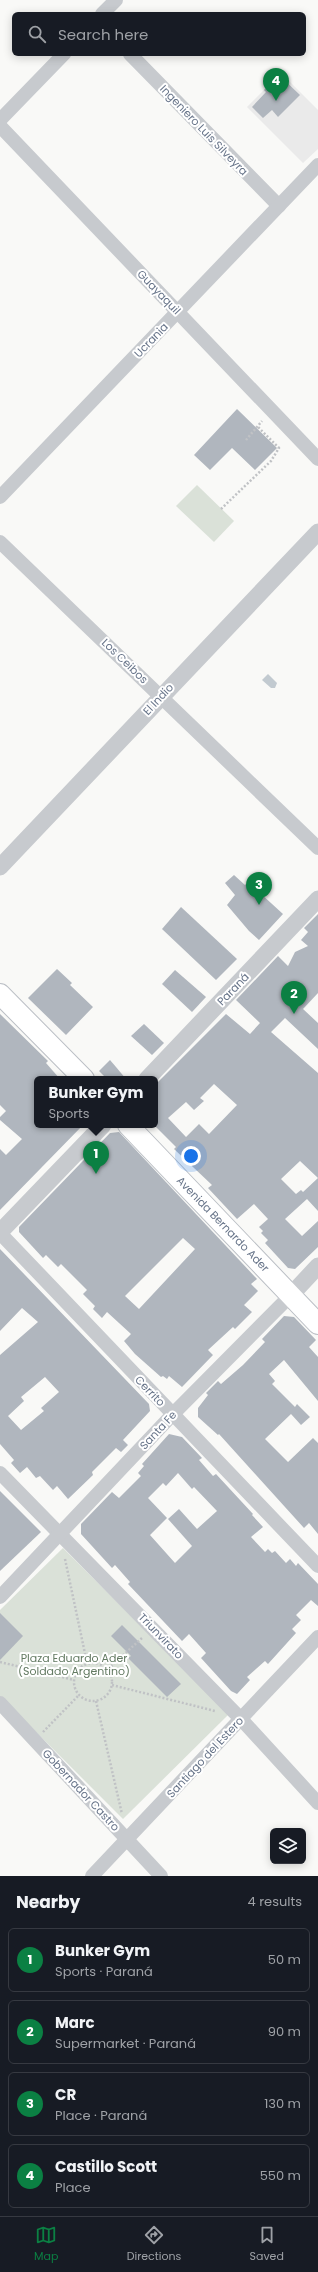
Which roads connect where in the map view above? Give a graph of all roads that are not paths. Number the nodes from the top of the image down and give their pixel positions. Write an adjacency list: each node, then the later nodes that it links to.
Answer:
1 (116, 0): 2 (street)
2 (104, 12)
3 (62, 56): 5 (street)
4 (132, 56): 8 (street, Ingeniero Luis Silveyra)
5 (0, 120)
6 (0, 126): 9 (street, Guayaquil)
7 (318, 165): 8 (street, Ucrania)
8 (279, 206): 9 (street, Ucrania)
9 (178, 311): 10 (street, Guayaquil); 11 (street, Ucrania)
10 (318, 459)
11 (0, 497)
12 (318, 532): 14 (street, El Indio)
13 (0, 542): 14 (street, Los Ceibos)
14 (161, 696): 15 (street, Los Ceibos); 16 (street, El Indio)
15 (318, 848)
16 (0, 867)
17 (318, 899): 20 (street, Paraná)
18 (0, 994): 19 (main road)
19 (81, 1076)
20 (150, 1076)
21 (100, 1128): 23 (street)
22 (131, 1128): 25 (main road, Avenida Bernardo Ader)
23 (0, 1233): 27 (street, Cerrito)
24 (318, 1266): 25 (street, Santa Fe)
25 (291, 1295): 26 (main road, Avenida Bernardo Ader); 27 (street, Santa Fe)
26 (318, 1324)
27 (173, 1414): 29 (street, Santa Fe); 30 (street, Cerrito)
28 (0, 1473): 29 (street, Triunvirato)
29 (64, 1538): 31 (street, Santa Fe); 34 (street, Triunvirato)
30 (318, 1566)
31 (0, 1597)
32 (318, 1637): 34 (street, Santiago del Estero)
33 (0, 1703): 36 (street, Gobernador Castro)
34 (237, 1714): 35 (street, Triunvirato); 36 (street, Santiago del Estero)
35 (318, 1803)
36 (127, 1839): 37 (street, Santiago del Estero); 38 (street, Gobernador Castro)
37 (92, 1876)
38 (161, 1876)

